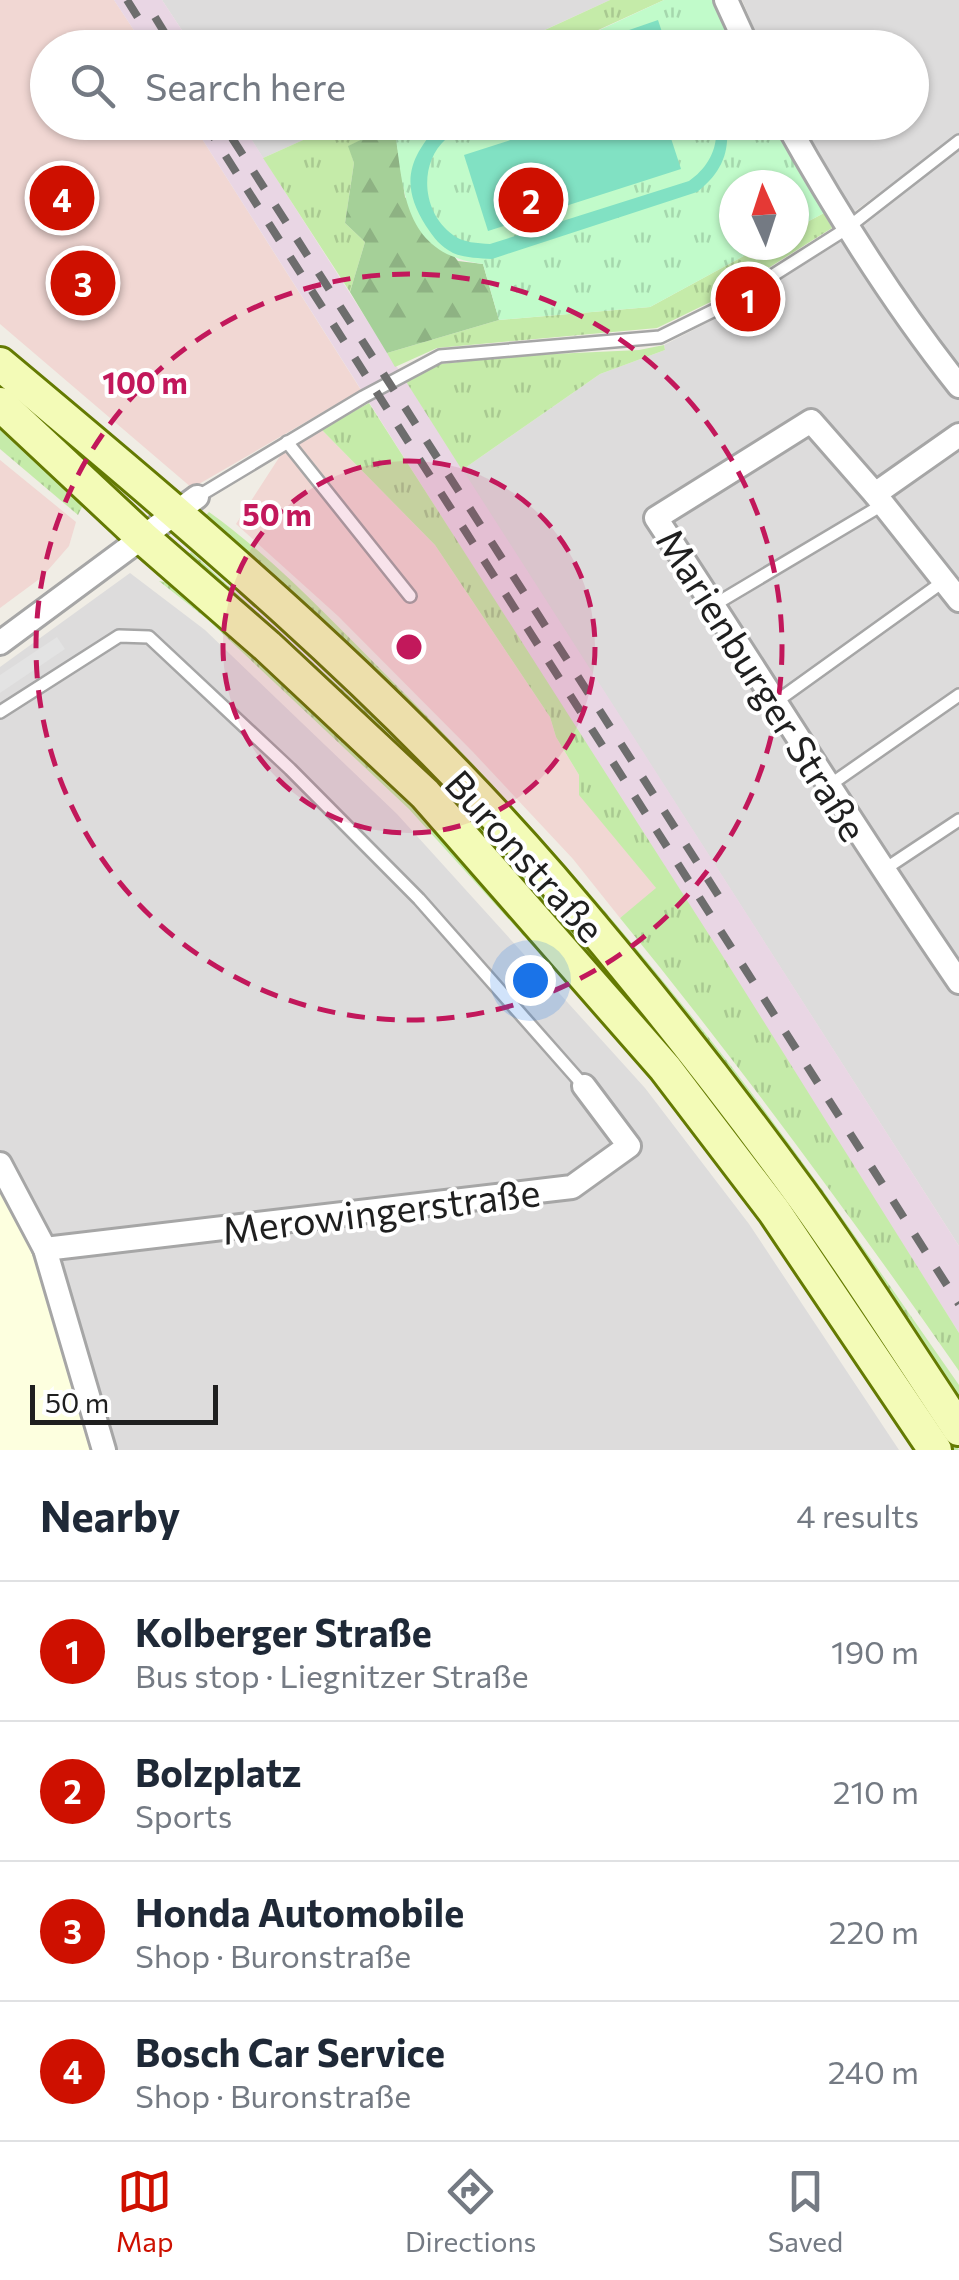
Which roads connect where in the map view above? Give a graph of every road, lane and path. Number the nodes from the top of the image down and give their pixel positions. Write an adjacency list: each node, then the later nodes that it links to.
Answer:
1 (726, 0): 2 (street)
2 (740, 30)
3 (796, 140): 5 (street)
4 (959, 142): 5 (lane)
5 (846, 229): 7 (street); 10 (lane)
6 (0, 364): 12 (street, Buronstraße)
7 (959, 386)
8 (0, 404): 13 (street, Buronstraße)
9 (959, 435): 11 (street)
10 (288, 442): 12 (lane); 15 (lane)
11 (878, 499): 14 (street, Marienburger Straße); 17 (lane); 17 (street, Marienburger Straße)
12 (185, 505): 13 (street); 29 (street, Buronstraße)
13 (142, 537): 18 (street); 31 (street, Buronstraße)
14 (944, 582): 16 (street, Marienburger Straße); 20 (lane)
15 (410, 596)
16 (959, 600)
17 (714, 606): 20 (street, Marienburger Straße)
18 (0, 643)
19 (959, 694): 22 (lane)
20 (777, 700): 22 (street, Marienburger Straße)
21 (0, 712): 26 (lane)
22 (827, 787): 24 (street, Marienburger Straße)
23 (959, 820): 24 (lane)
24 (882, 870): 25 (street, Marienburger Straße)
25 (959, 982)
26 (584, 1086): 28 (street, Merowingerstraße)
27 (0, 1164): 28 (street)
28 (45, 1249): 30 (street)
29 (959, 1428)
30 (104, 1450)
31 (935, 1450)

